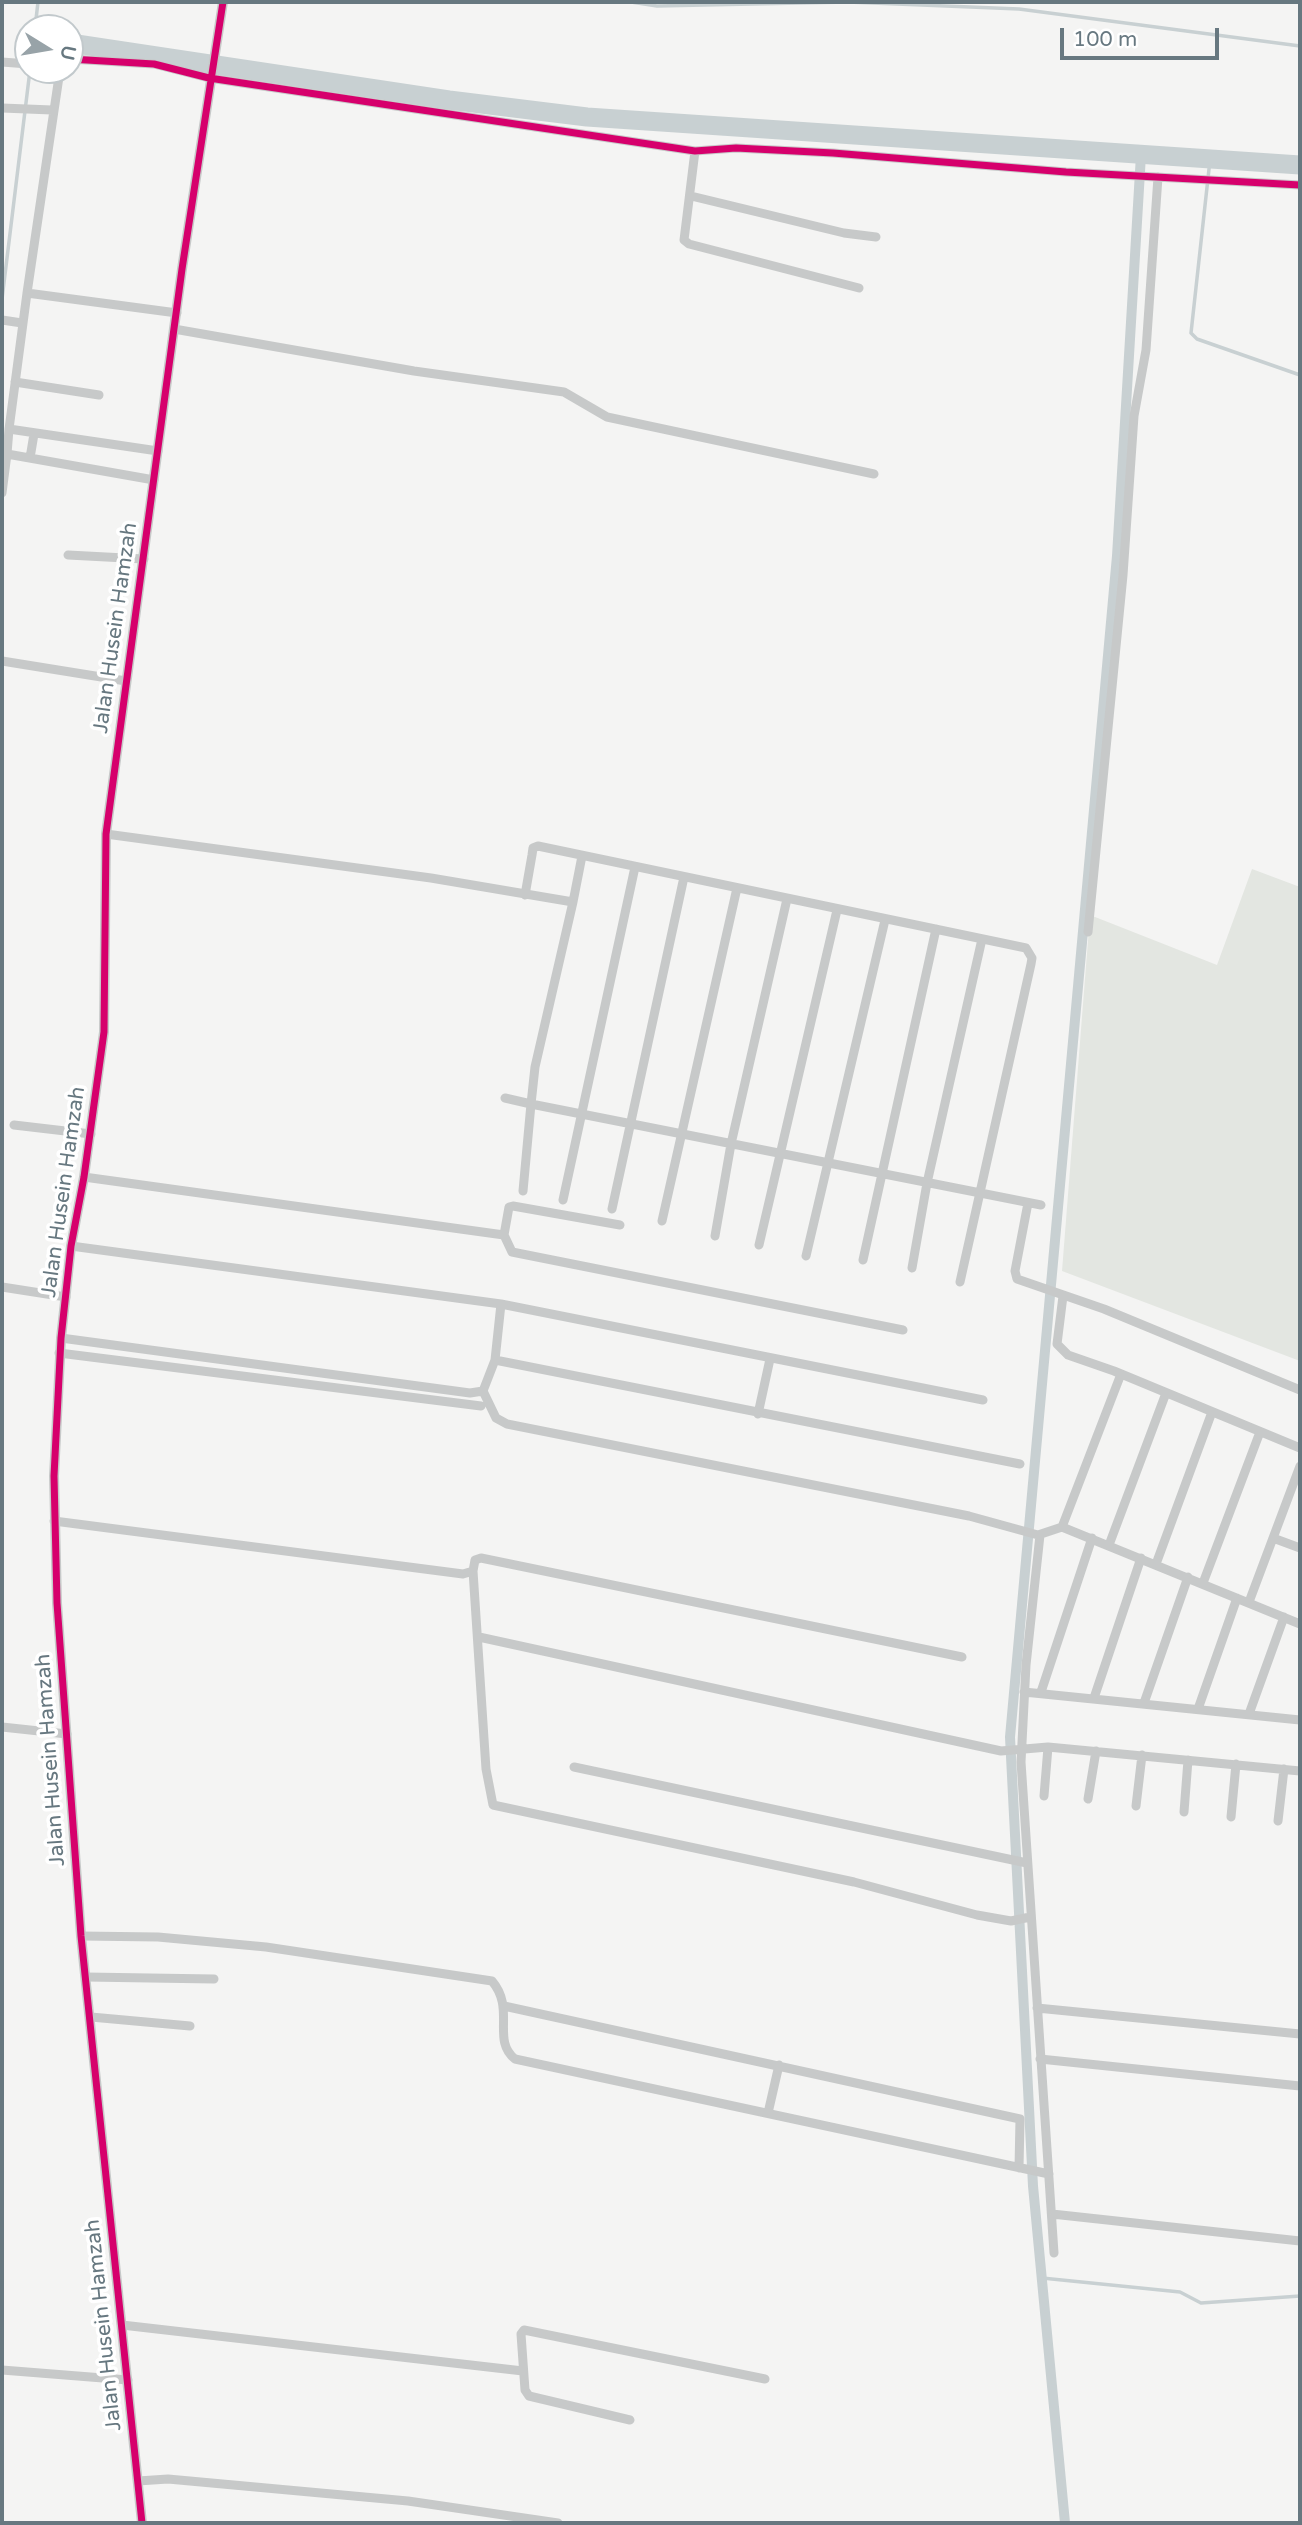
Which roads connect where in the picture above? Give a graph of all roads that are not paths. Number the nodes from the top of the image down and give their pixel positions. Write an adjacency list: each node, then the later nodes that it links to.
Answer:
1 (223, 2): 3 (street, Jalan Husein Hamzah)
2 (84, 60): 3 (street)
3 (210, 75): 7 (street); 14 (street, Jalan Husein Hamzah)
4 (56, 84): 6 (street)
5 (2, 108): 6 (street)
6 (48, 110): 13 (street)
7 (695, 151): 8 (street); 10 (street)
8 (1148, 177): 9 (street); 43 (street)
9 (1300, 185)
10 (691, 196): 11 (street); 12 (street)
11 (876, 237)
12 (859, 288)
13 (27, 293): 14 (street); 16 (street)
14 (177, 313): 17 (street, Jalan Husein Hamzah)
15 (2, 320): 16 (street)
16 (18, 323): 18 (street)
17 (174, 329): 22 (street, Jalan Husein Hamzah); 25 (street)
18 (15, 382): 19 (street); 20 (street)
19 (99, 395)
20 (9, 429): 21 (street); 23 (street)
21 (34, 434): 22 (street); 24 (street)
22 (158, 451): 26 (street, Jalan Husein Hamzah)
23 (4, 453): 24 (street); 27 (street)
24 (30, 458): 26 (street)
25 (874, 474)
26 (154, 480): 29 (street, Jalan Husein Hamzah)
27 (2, 493)
28 (68, 555): 29 (street)
29 (144, 559): 31 (street, Jalan Husein Hamzah)
30 (2, 661): 31 (street)
31 (126, 681): 32 (street, Jalan Husein Hamzah)
32 (106, 834): 37 (street); 50 (street, Jalan Husein Hamzah)
33 (582, 856): 34 (street); 37 (street); 39 (street)
34 (635, 867): 35 (street); 47 (street)
35 (684, 877): 36 (street); 49 (street)
36 (737, 888): 38 (street); 51 (street)
37 (525, 895): 39 (street)
38 (787, 899): 40 (street); 52 (street)
39 (573, 902): 46 (street)
40 (837, 909): 41 (street); 53 (street)
41 (884, 919): 42 (street); 54 (street)
42 (936, 929): 44 (street); 55 (street)
43 (1088, 932)
44 (982, 939): 57 (street); 59 (street)
45 (505, 1098): 46 (street)
46 (531, 1104): 47 (street); 58 (street)
47 (581, 1116): 49 (street); 60 (street)
48 (14, 1125): 50 (street)
49 (630, 1125): 51 (street); 63 (street)
50 (90, 1134): 56 (street, Jalan Husein Hamzah)
51 (681, 1134): 52 (street); 64 (street)
52 (731, 1144): 53 (street); 67 (street)
53 (781, 1153): 54 (street); 68 (street)
54 (830, 1163): 55 (street); 70 (street)
55 (880, 1173): 57 (street); 71 (street)
56 (85, 1177): 66 (street); 69 (street, Jalan Husein Hamzah)
57 (928, 1183): 59 (street); 72 (street)
58 (523, 1191)
59 (979, 1193): 61 (street); 73 (street)
60 (563, 1200)
61 (1028, 1203): 62 (street); 75 (street)
62 (1041, 1205)
63 (612, 1209)
64 (662, 1221)
65 (620, 1225): 66 (street)
66 (504, 1235): 78 (street)
67 (715, 1236)
68 (759, 1245)
69 (71, 1246): 76 (street, Jalan Husein Hamzah); 77 (street)
70 (806, 1256)
71 (863, 1261)
72 (912, 1268)
73 (960, 1282)
74 (2, 1287): 76 (street)
75 (1060, 1294): 85 (street); 87 (street)
76 (66, 1297): 79 (street, Jalan Husein Hamzah)
77 (501, 1304): 82 (street); 83 (street)
78 (903, 1330)
79 (61, 1338): 80 (street, Jalan Husein Hamzah); 81 (street)
80 (59, 1353): 84 (street); 101 (street, Jalan Husein Hamzah)
81 (184, 1354): 84 (street); 86 (street)
82 (770, 1359): 90 (street); 94 (street)
83 (495, 1360): 88 (street); 94 (street)
84 (183, 1369): 91 (street)
85 (1121, 1374): 89 (street); 102 (street)
86 (450, 1390): 88 (street); 91 (street)
87 (1300, 1390)
88 (483, 1391): 103 (street)
89 (1166, 1393): 93 (street); 106 (street)
90 (984, 1400)
91 (448, 1404): 92 (street)
92 (481, 1406)
93 (1212, 1412): 95 (street); 109 (street)
94 (758, 1414): 97 (street)
95 (1260, 1432): 96 (street); 112 (street)
96 (1300, 1448)
97 (1020, 1464)
98 (1300, 1466): 99 (street)
99 (1289, 1495): 100 (street); 105 (street)
100 (1300, 1499)
101 (54, 1521): 110 (street); 127 (street, Jalan Husein Hamzah)
102 (1062, 1527): 103 (street); 104 (street)
103 (1039, 1535): 119 (street)
104 (1092, 1538): 106 (street); 120 (street)
105 (1273, 1538): 107 (street); 114 (street)
106 (1109, 1545): 108 (street)
107 (1300, 1548)
108 (1141, 1558): 109 (street); 121 (street)
109 (1156, 1564): 111 (street)
110 (473, 1571): 117 (street); 118 (street)
111 (1188, 1577): 112 (street); 122 (street)
112 (1203, 1583): 113 (street)
113 (1237, 1598): 114 (street); 123 (street)
114 (1249, 1602): 115 (street)
115 (1284, 1617): 116 (street); 124 (street)
116 (1300, 1624)
117 (479, 1637): 129 (street); 144 (street)
118 (961, 1657)
119 (1024, 1692): 120 (street); 129 (street)
120 (1041, 1692): 121 (street)
121 (1094, 1698): 122 (street)
122 (1144, 1703): 123 (street)
123 (1198, 1709): 124 (street)
124 (1249, 1714): 125 (street)
125 (1300, 1720)
126 (2, 1727): 127 (street)
127 (67, 1734): 145 (street, Jalan Husein Hamzah)
128 (1048, 1747): 129 (street); 130 (street); 137 (street)
129 (1021, 1749): 143 (street)
130 (1096, 1751): 131 (street); 138 (street)
131 (1142, 1755): 132 (street); 139 (street)
132 (1188, 1760): 133 (street); 140 (street)
133 (1236, 1765): 135 (street); 141 (street)
134 (574, 1768): 143 (street)
135 (1284, 1769): 136 (street); 142 (street)
136 (1300, 1771)
137 (1044, 1796)
138 (1088, 1799)
139 (1136, 1806)
140 (1184, 1812)
141 (1231, 1818)
142 (1278, 1821)
143 (1026, 1863): 144 (street)
144 (1030, 1917): 149 (street)
145 (81, 1936): 146 (street, Jalan Husein Hamzah); 148 (street)
146 (86, 1976): 147 (street); 150 (street, Jalan Husein Hamzah)
147 (214, 1979)
148 (504, 2006): 154 (street); 156 (street)
149 (1037, 2008): 152 (street); 153 (street)
150 (90, 2017): 151 (street); 162 (street, Jalan Husein Hamzah)
151 (190, 2026)
152 (1300, 2034)
153 (1040, 2059): 155 (street); 158 (street)
154 (779, 2065): 156 (street); 157 (street)
155 (1300, 2086)
156 (768, 2113): 157 (street)
157 (1022, 2169): 158 (street)
158 (1046, 2174): 159 (street)
159 (1052, 2214): 160 (street); 161 (street)
160 (1300, 2241)
161 (1054, 2253)
162 (122, 2325): 164 (street); 166 (street, Jalan Husein Hamzah)
163 (2, 2370): 166 (street)
164 (523, 2371): 165 (street); 167 (street)
165 (765, 2379)
166 (128, 2380): 168 (street, Jalan Husein Hamzah)
167 (630, 2420)
168 (138, 2481): 169 (street, Jalan Husein Hamzah); 170 (street)
169 (142, 2523)
170 (558, 2523)

